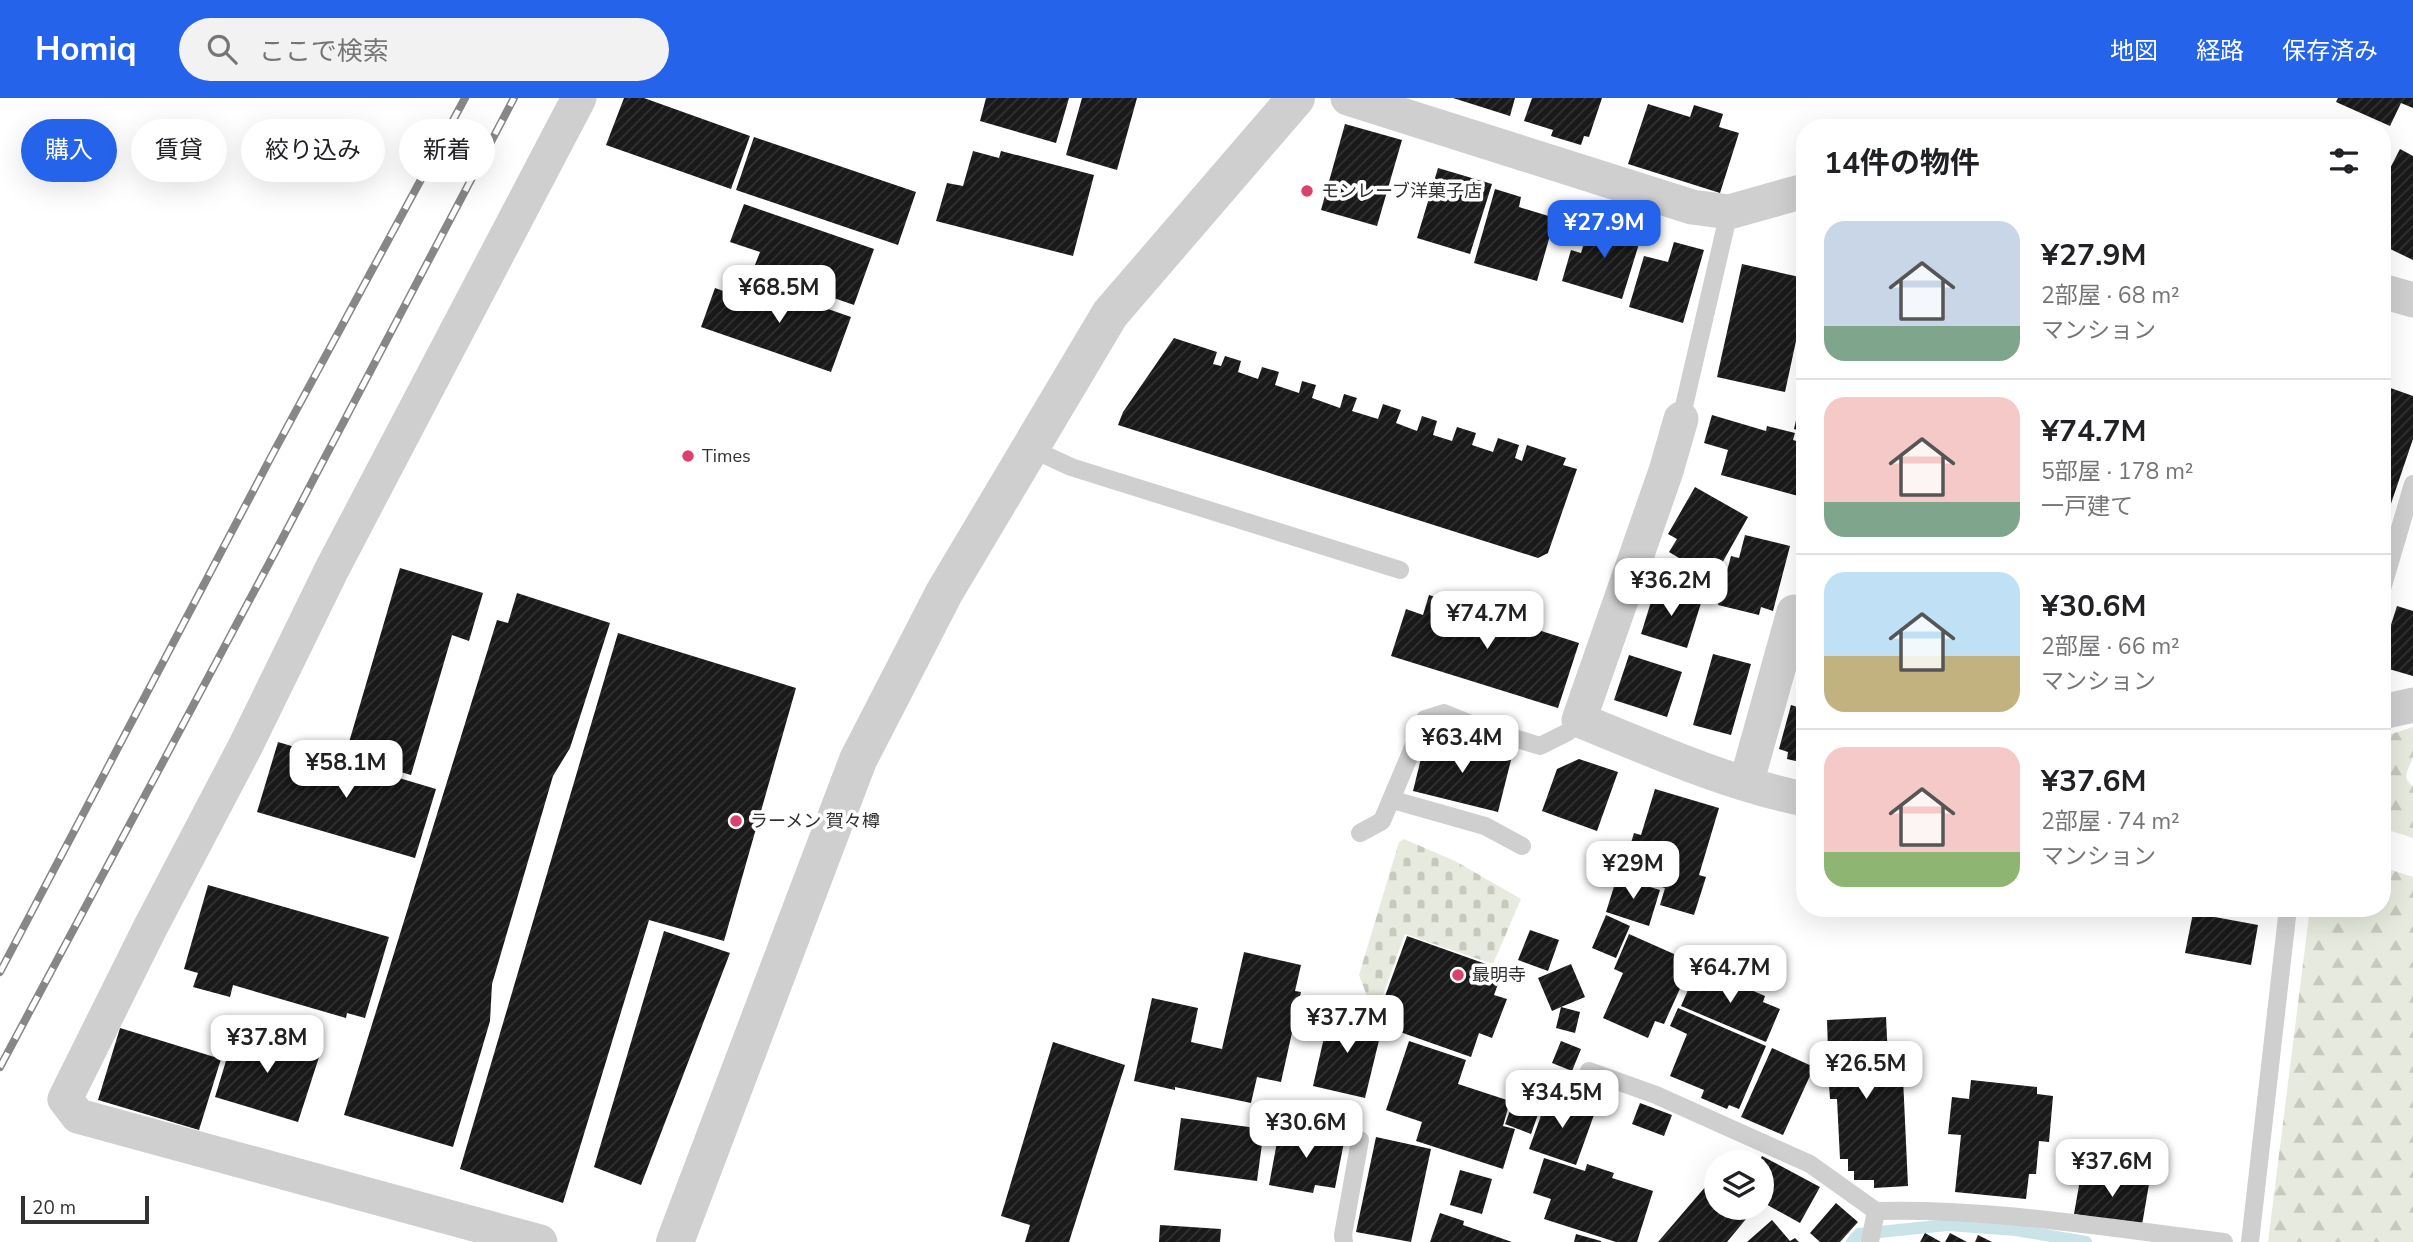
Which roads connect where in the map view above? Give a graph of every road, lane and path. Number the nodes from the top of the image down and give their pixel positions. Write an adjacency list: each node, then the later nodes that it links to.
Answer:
1 (579, 98): 26 (street)
2 (1296, 98): 9 (street)
3 (1348, 98): 5 (street)
4 (1796, 193): 5 (street)
5 (1729, 212): 8 (lane)
6 (2391, 294): 7 (street)
7 (2413, 300)
8 (1681, 419): 16 (street)
9 (1030, 448): 12 (lane); 27 (street)
10 (2413, 484): 11 (lane)
11 (2391, 559)
12 (1400, 570)
13 (1794, 612): 17 (street)
14 (2413, 705): 15 (street)
15 (2391, 710)
16 (1579, 720): 17 (street); 19 (lane)
17 (1746, 784): 18 (street)
18 (1796, 797)
19 (1393, 800): 20 (lane); 21 (lane)
20 (1360, 833)
21 (1522, 846)
22 (2287, 917): 30 (lane)
23 (1589, 1071): 25 (lane)
24 (1360, 1140): 28 (lane)
25 (1873, 1226): 29 (lane)
26 (540, 1242)
27 (675, 1242)
28 (1344, 1242)
29 (2224, 1242)
30 (2250, 1242)

